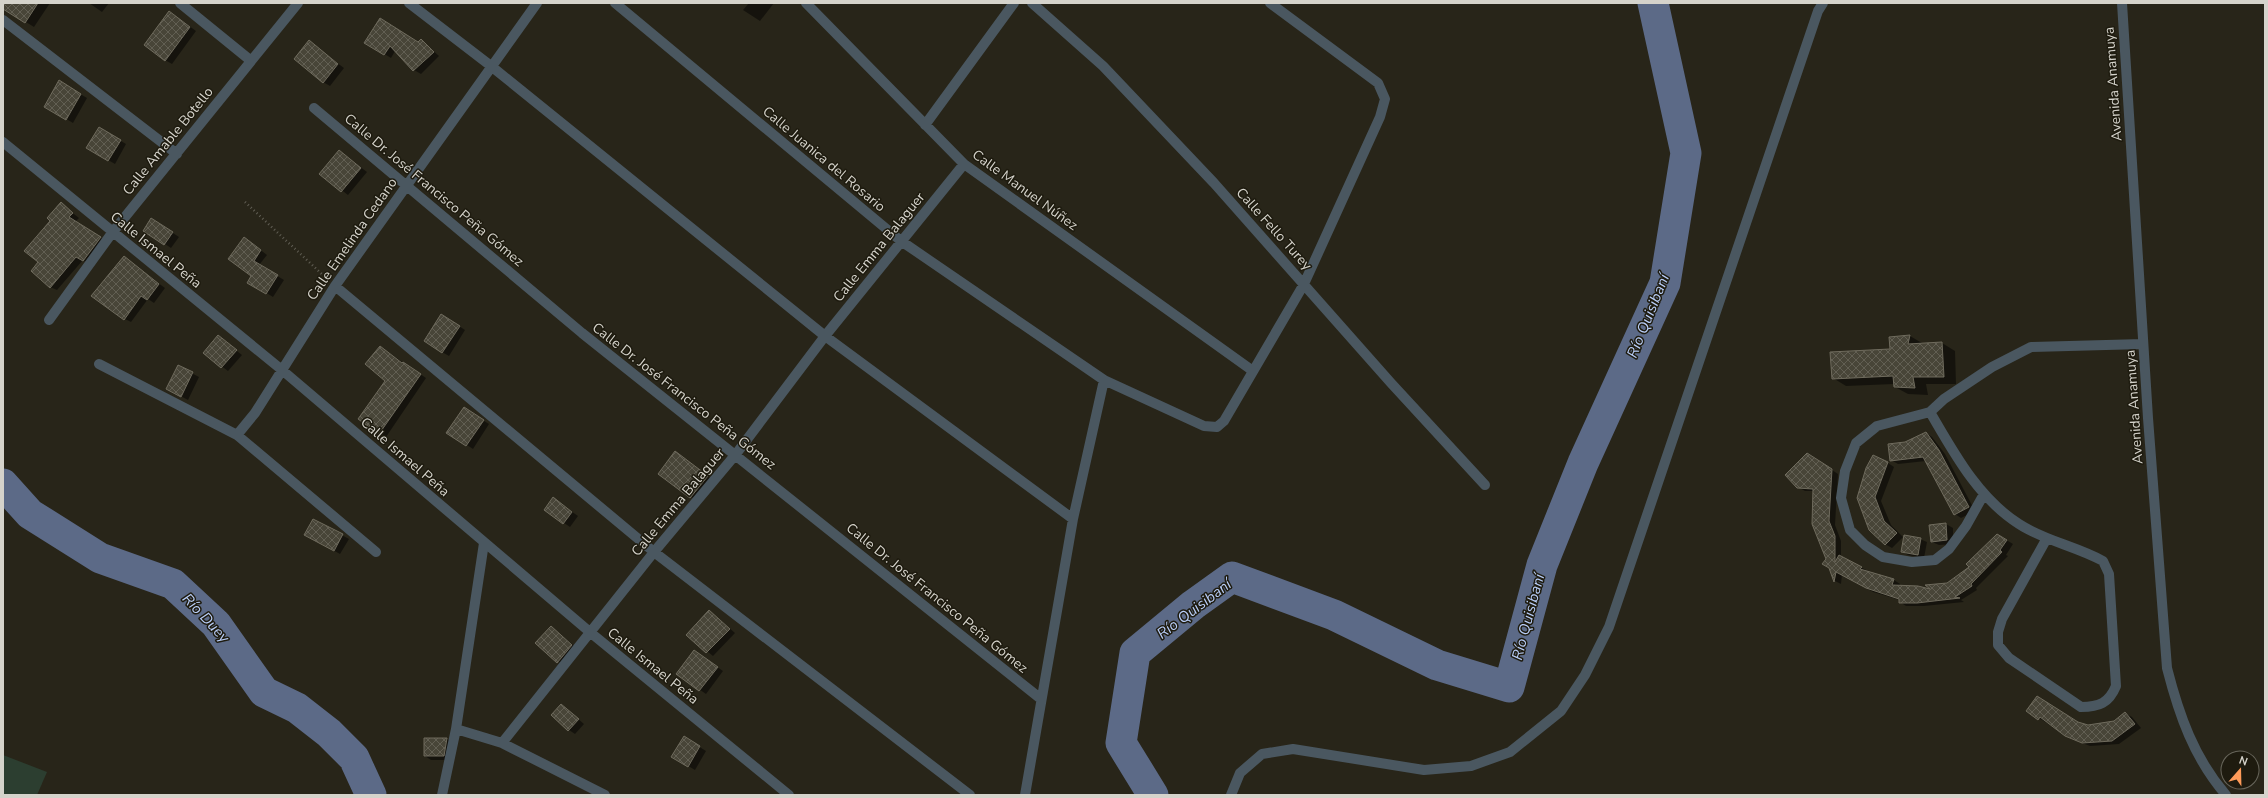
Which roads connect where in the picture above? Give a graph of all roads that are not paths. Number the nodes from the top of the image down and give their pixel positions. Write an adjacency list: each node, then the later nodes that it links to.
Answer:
1 (180, 3): 13 (street)
2 (298, 3): 13 (street, Calle Amable Botello)
3 (409, 3): 14 (street)
4 (537, 3): 14 (street, Calle Emelinda Cedano)
5 (615, 3): 22 (street, Calle Juanica del Rosario)
6 (806, 3): 16 (street, Calle Manuel Núñez)
7 (1014, 3): 16 (street)
8 (1032, 3): 23 (street, Calle Fello Turey)
9 (1270, 3): 23 (street)
10 (1823, 3): 51 (street)
11 (2122, 3): 27 (street, Avenida Anamuya)
12 (3, 20): 18 (street)
13 (250, 60): 18 (street, Calle Amable Botello)
14 (491, 66): 20 (street, Calle Emelinda Cedano); 26 (street)
15 (314, 108): 20 (street, Calle Dr. José Francisco Peña Gómez)
16 (925, 125): 19 (street, Calle Manuel Núñez)
17 (3, 142): 21 (street, Calle Ismael Peña)
18 (177, 154): 21 (street, Calle Amable Botello)
19 (964, 164): 22 (street, Calle Emma Balaguer); 30 (street, Calle Manuel Núñez)
20 (407, 184): 24 (street, Calle Emelinda Cedano); 34 (street, Calle Dr. José Francisco Peña Gómez)
21 (112, 233): 25 (street, Calle Amable Botello); 29 (street, Calle Ismael Peña)
22 (901, 241): 26 (street, Calle Emma Balaguer); 31 (street, Calle Juanica del Rosario)
23 (1304, 284): 30 (street); 35 (street, Calle Fello Turey)
24 (335, 286): 29 (street, Calle Emelinda Cedano); 41 (street)
25 (50, 320)
26 (825, 336): 34 (street, Calle Emma Balaguer); 37 (street)
27 (2143, 344): 32 (street); 52 (street, Avenida Anamuya)
28 (99, 364): 33 (street)
29 (282, 370): 33 (street, Calle Emelinda Cedano); 39 (street, Calle Ismael Peña)
30 (1253, 371): 31 (street, Calle Juanica del Rosario)
31 (1104, 380): 37 (street)
32 (1930, 412): 36 (street); 36 (street)
33 (237, 435): 40 (street)
34 (736, 454): 41 (street, Calle Emma Balaguer); 43 (street, Calle Dr. José Francisco Peña Gómez)
35 (1486, 484)
36 (1984, 494): 38 (street)
37 (1073, 520): 43 (street)
38 (2047, 538): 38 (street)
39 (484, 543): 42 (street, Calle Ismael Peña); 44 (street)
40 (376, 552)
41 (654, 552): 42 (street, Calle Emma Balaguer); 49 (street)
42 (591, 633): 45 (street, Calle Emma Balaguer); 48 (street, Calle Ismael Peña)
43 (1041, 699): 50 (street)
44 (456, 729): 45 (street); 46 (street)
45 (502, 743): 47 (street)
46 (442, 795)
47 (605, 795)
48 (789, 795)
49 (970, 795)
50 (1025, 795)
51 (1231, 795)
52 (2226, 795)

